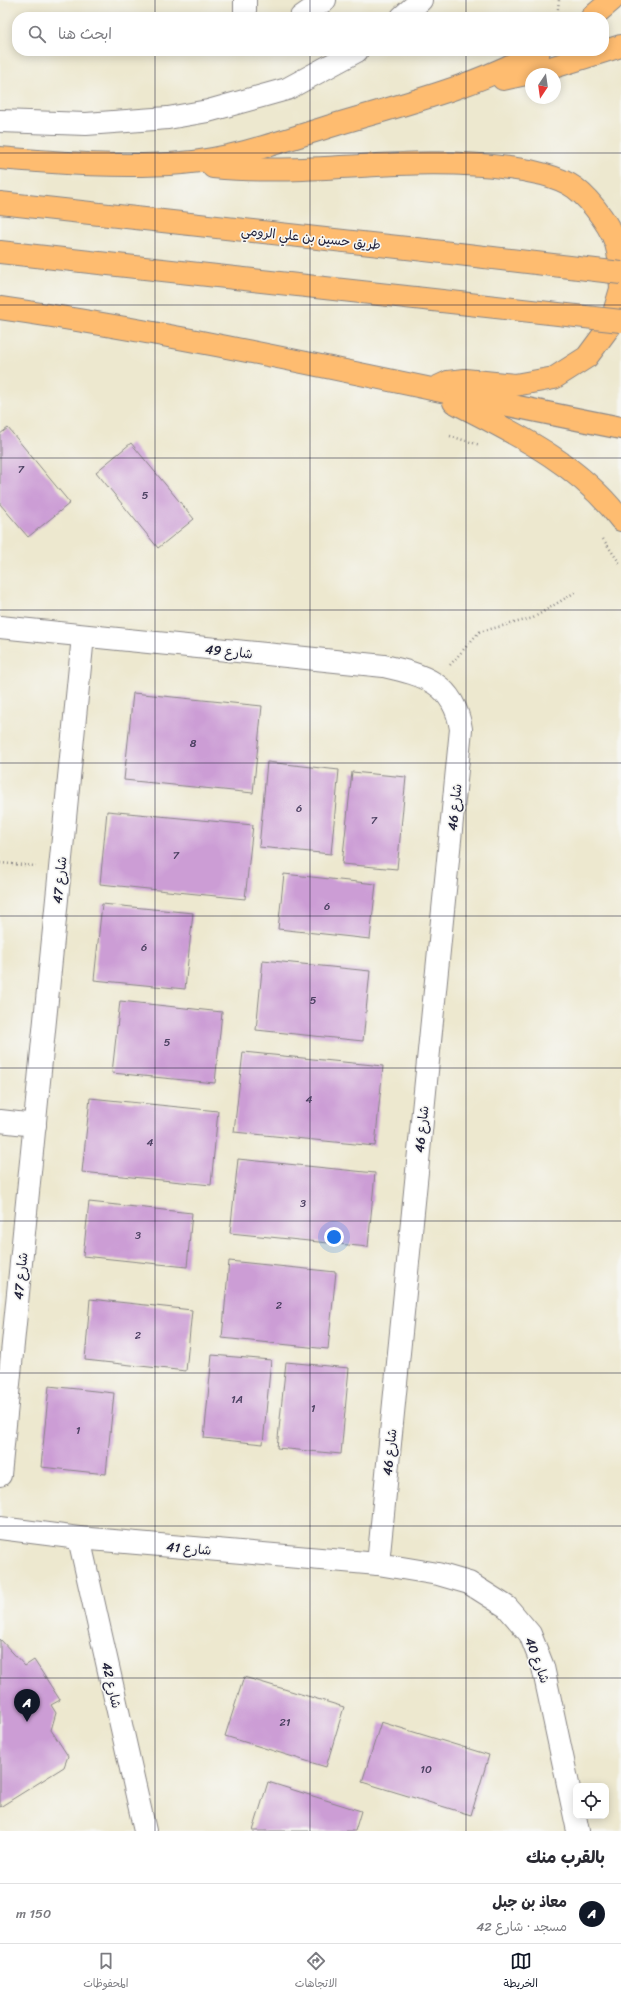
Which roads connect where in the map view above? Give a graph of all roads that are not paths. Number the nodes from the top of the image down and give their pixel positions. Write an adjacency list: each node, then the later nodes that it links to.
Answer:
1 (245, 0): 4 (street)
2 (325, 0): 5 (street)
3 (612, 0): 6 (highway)
4 (245, 12)
5 (307, 12)
6 (598, 12)
7 (621, 46): 8 (highway)
8 (609, 50)
9 (348, 56): 13 (street)
10 (530, 56): 12 (highway)
11 (589, 56): 12 (highway)
12 (466, 86): 15 (highway)
13 (0, 121)
14 (0, 158): 15 (highway)
15 (183, 163): 19 (highway)
16 (0, 203): 18 (highway, طريق حسين بن علي الرومي, bridge)
17 (0, 252): 21 (highway, bridge)
18 (621, 273)
19 (621, 288): 22 (highway)
20 (0, 308): 22 (highway)
21 (621, 321)
22 (430, 390): 23 (highway); 24 (highway)
23 (621, 428)
24 (621, 520)
25 (0, 627): 26 (street, شارع 49)
26 (83, 636): 27 (street, شارع 49); 29 (street, شارع 47)
27 (451, 696): 33 (street, شارع 46)
28 (0, 1121): 29 (street)
29 (35, 1125): 30 (street, شارع 47)
30 (0, 1475)
31 (0, 1528): 32 (street, شارع 41)
32 (79, 1538): 33 (street, شارع 41); 34 (street, شارع 42)
33 (378, 1564): 35 (street, شارع 40)
34 (145, 1831)
35 (578, 1831)

